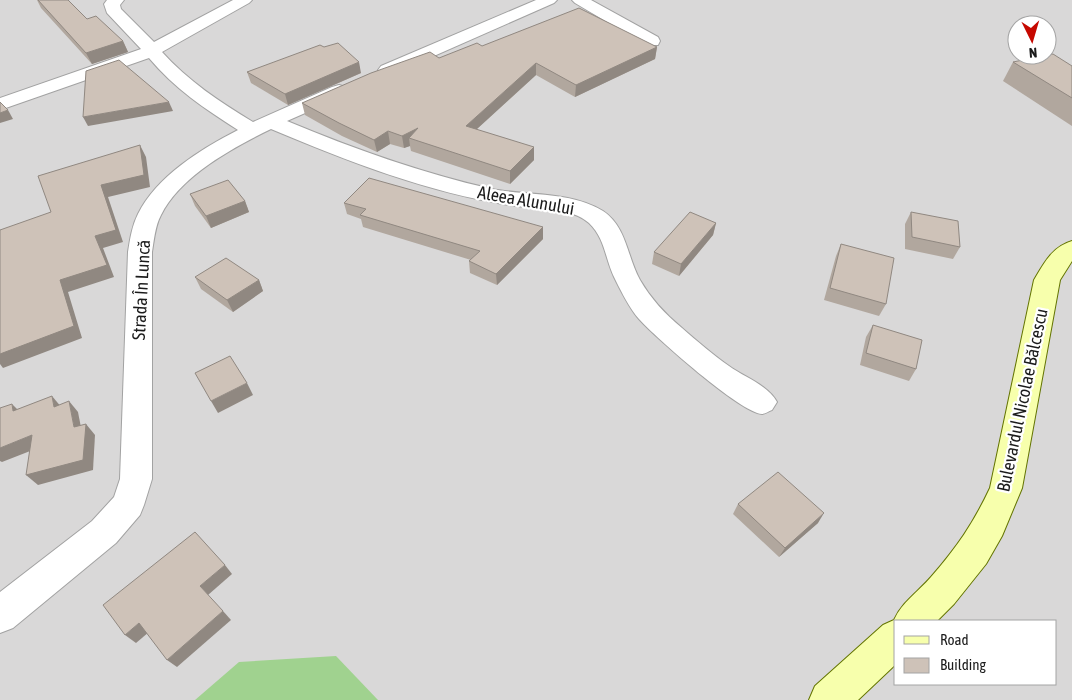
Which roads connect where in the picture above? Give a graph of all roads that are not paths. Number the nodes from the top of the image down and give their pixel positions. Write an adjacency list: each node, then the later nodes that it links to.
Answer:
1 (116, 0): 6 (street, Aleea Alunului)
2 (244, 0): 6 (street)
3 (550, 0): 8 (street, Strada În Luncă)
4 (580, 0): 5 (street)
5 (652, 41)
6 (151, 51): 7 (street); 8 (street, Aleea Alunului)
7 (0, 104)
8 (261, 126): 10 (street, Aleea Alunului); 11 (street, Strada În Luncă)
9 (1072, 249): 12 (street, Bulevardul Nicolae Bălcescu)
10 (762, 402)
11 (0, 615)
12 (913, 620)
13 (894, 640): 14 (street)
14 (829, 700)

